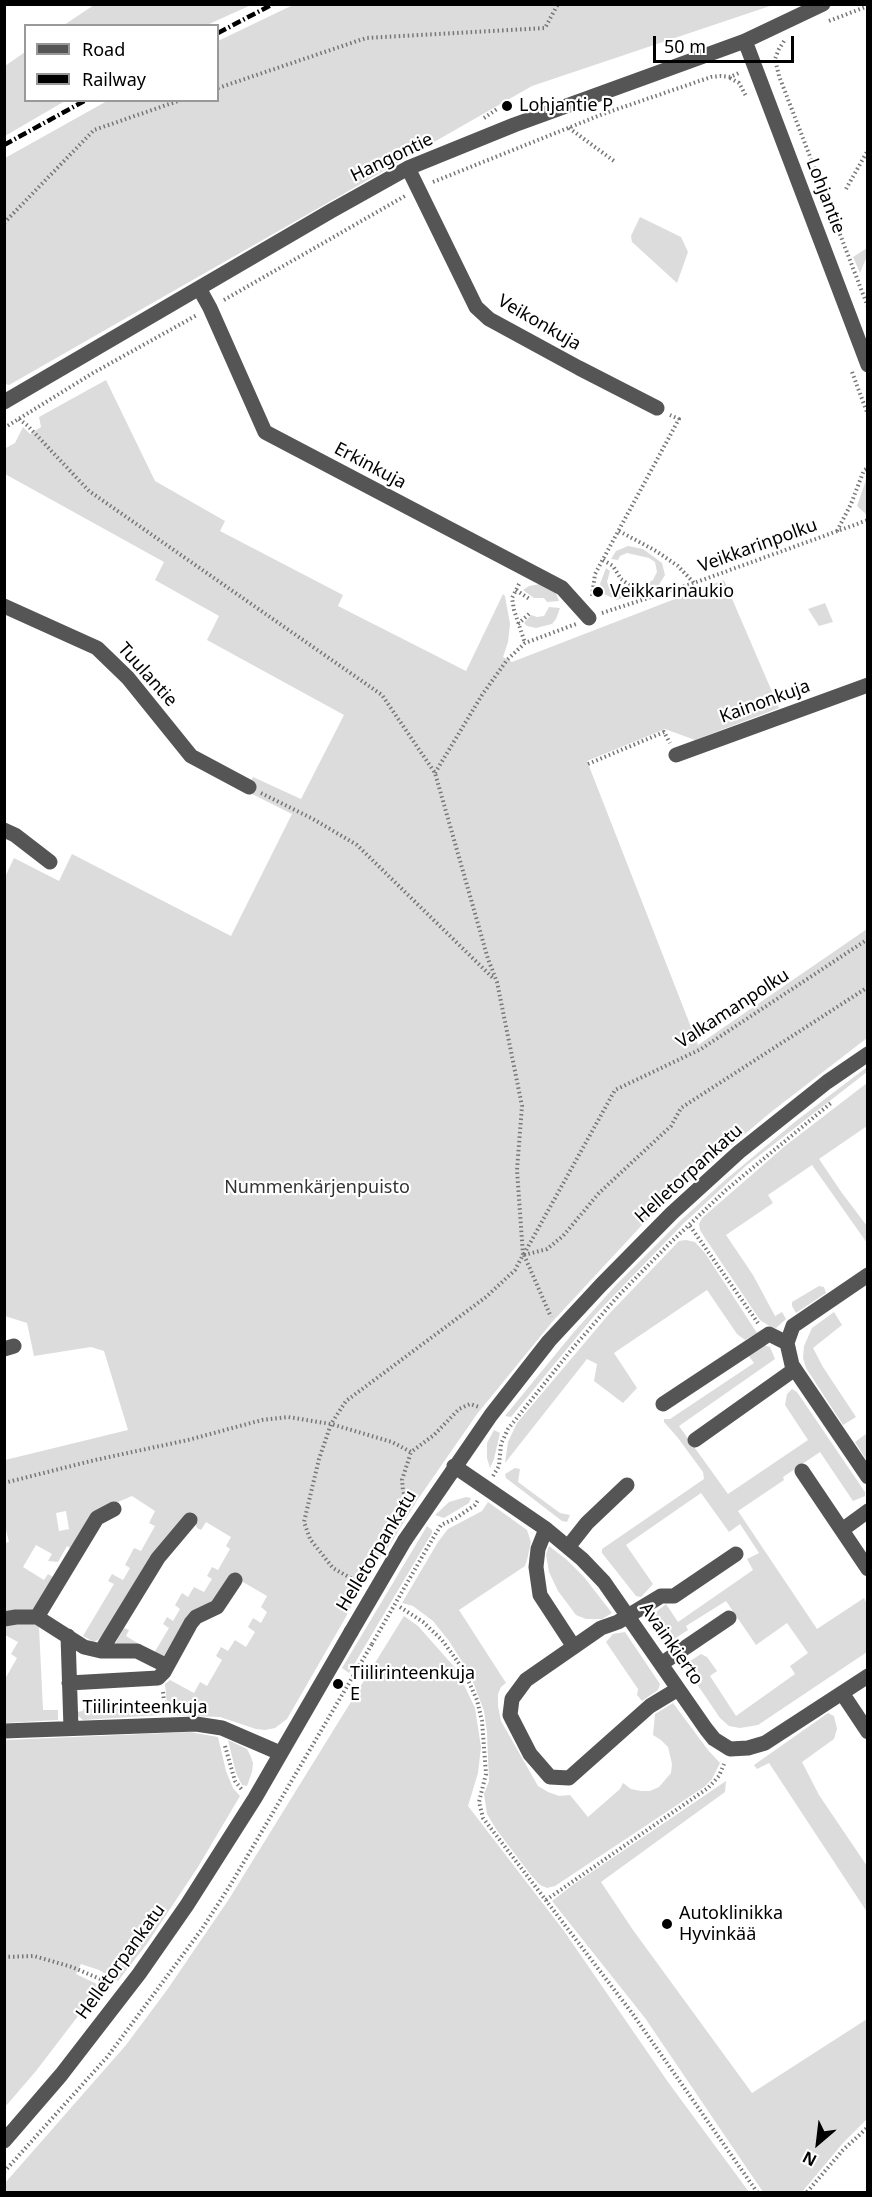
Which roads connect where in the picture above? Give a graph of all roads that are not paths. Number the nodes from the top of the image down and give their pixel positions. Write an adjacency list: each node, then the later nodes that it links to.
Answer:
1 (823, 4): 2 (street, Hangontie)
2 (745, 41): 3 (street, Hangontie); 5 (street, Lohjantie)
3 (408, 168): 4 (street, Hangontie); 7 (street, Veikonkuja)
4 (199, 288): 6 (street, Hangontie); 9 (street, Erkinkuja)
5 (867, 365)
6 (4, 402)
7 (657, 408)
8 (4, 606): 12 (street, Tuulantie)
9 (589, 618)
10 (867, 685): 11 (street, Kainonkuja)
11 (676, 755)
12 (249, 787)
13 (4, 830): 14 (street)
14 (50, 862)
15 (867, 1054): 21 (street, Helletorpankatu)
16 (867, 1275): 17 (street)
17 (787, 1343): 18 (street); 19 (street)
18 (795, 1369): 20 (street); 23 (street)
19 (663, 1404)
20 (695, 1440)
21 (454, 1466): 28 (street, Avainkierto); 50 (street, Helletorpankatu, bridge)
22 (802, 1471): 29 (street)
23 (867, 1477)
24 (627, 1485): 30 (street)
25 (114, 1509): 35 (street)
26 (867, 1511): 29 (street)
27 (190, 1520): 40 (street)
28 (546, 1529): 30 (street, Avainkierto); 39 (street)
29 (842, 1530): 32 (street)
30 (568, 1547): 34 (street, Avainkierto)
31 (736, 1554): 34 (street)
32 (867, 1569)
33 (235, 1580): 42 (street)
34 (627, 1616): 39 (street); 41 (street, Avainkierto)
35 (37, 1617): 37 (street); 38 (street)
36 (729, 1618): 41 (street)
37 (4, 1619)
38 (68, 1636): 40 (street); 44 (street)
39 (574, 1647): 45 (street)
40 (101, 1651): 42 (street)
41 (661, 1664): 45 (street, Avainkierto)
42 (163, 1672): 44 (street)
43 (867, 1676): 46 (street)
44 (69, 1683): 47 (street)
45 (678, 1689): 46 (street, Avainkierto)
46 (842, 1693): 49 (street)
47 (71, 1728): 48 (street, Tiilirinteenkuja); 50 (street, Tiilirinteenkuja)
48 (4, 1731)
49 (867, 1732)
50 (280, 1753): 51 (street, Helletorpankatu)
51 (4, 2141)

